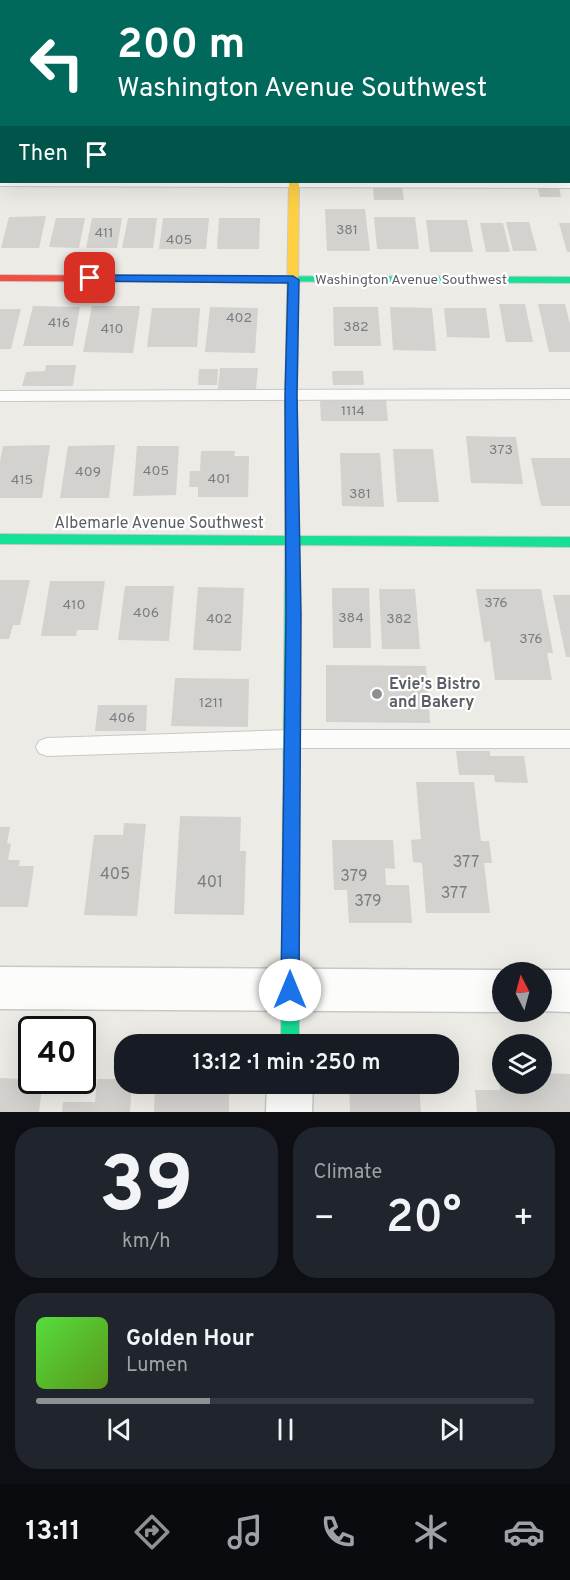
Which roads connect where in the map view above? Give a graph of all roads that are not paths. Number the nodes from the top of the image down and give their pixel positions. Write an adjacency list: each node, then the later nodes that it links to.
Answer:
1 (294, 183): 5 (street)
2 (432, 183): 3 (lane)
3 (570, 184)
4 (0, 278): 5 (street, Washington Avenue Southwest)
5 (293, 280): 6 (street, Washington Avenue Southwest); 8 (street)
6 (570, 280)
7 (570, 394): 8 (lane)
8 (291, 395): 9 (lane); 11 (street)
9 (0, 396)
10 (0, 539): 11 (street, Albemarle Avenue Southwest)
11 (293, 541): 12 (street, Albemarle Avenue Southwest); 13 (street)
12 (570, 542)
13 (291, 739): 14 (lane); 15 (lane); 17 (street)
14 (570, 739)
15 (47, 747)
16 (0, 988): 17 (street)
17 (290, 990): 18 (street); 21 (street)
18 (492, 991)
19 (552, 991): 20 (street)
20 (570, 991)
21 (290, 1034)
22 (290, 1094): 23 (street)
23 (290, 1112)

